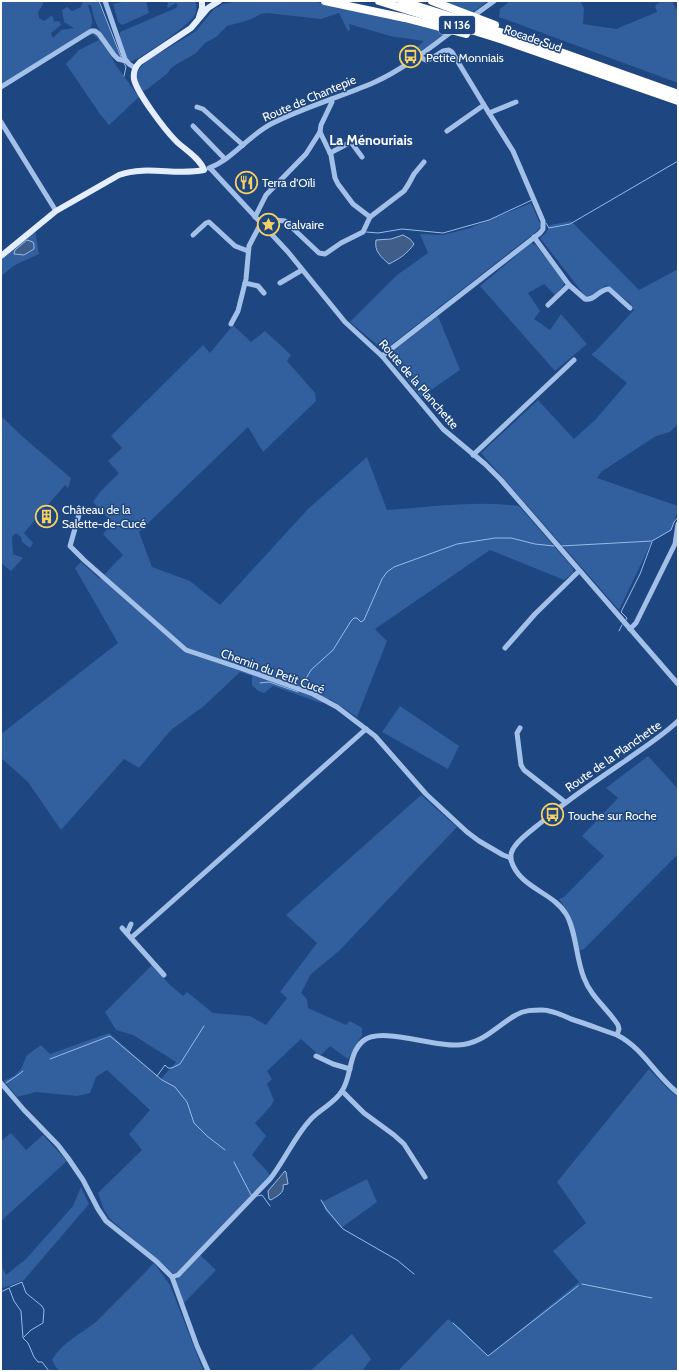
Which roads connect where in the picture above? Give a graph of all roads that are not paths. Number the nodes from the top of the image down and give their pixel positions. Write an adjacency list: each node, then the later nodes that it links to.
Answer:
1 (105, 1): 13 (street)
2 (202, 1): 9 (main road)
3 (219, 1): 9 (main road)
4 (325, 1): 10 (highway)
5 (379, 1): 10 (highway, Rocade Sud / N 136)
6 (401, 1): 11 (highway, Rocade Sud / N 136)
7 (432, 1): 11 (highway)
8 (494, 1): 12 (street, Route de Chantepie)
9 (196, 24): 14 (main road)
10 (534, 50): 18 (highway, Rocade Sud / N 136)
11 (554, 50): 16 (highway, Rocade Sud / N 136)
12 (419, 56): 17 (street, Route de Chantepie); 20 (street)
13 (126, 61): 14 (street); 15 (street)
14 (135, 68): 32 (main road)
15 (1, 87)
16 (678, 94)
17 (331, 100): 26 (street); 27 (street, Route de Chantepie)
18 (678, 101)
19 (516, 102): 22 (street)
20 (484, 105): 22 (street); 25 (street)
21 (197, 107): 27 (street)
22 (489, 113): 38 (street)
23 (1, 122): 33 (street)
24 (193, 126): 30 (street)
25 (447, 131)
26 (320, 132): 28 (street); 34 (street)
27 (243, 145): 30 (street, Route de Chantepie)
28 (330, 153): 29 (street); 35 (street)
29 (362, 157)
30 (225, 159): 32 (street, Route de Chantepie)
31 (424, 162): 35 (street)
32 (207, 169): 33 (main road, Route de Chantepie); 34 (street, Route de la Planchette)
33 (56, 211): 40 (main road, Route de Chantepie)
34 (255, 217): 36 (street, Route de la Planchette)
35 (370, 217): 36 (street)
36 (261, 223): 39 (street); 41 (street, Route de la Planchette)
37 (193, 235): 39 (street)
38 (534, 238): 44 (street); 49 (street)
39 (248, 251): 42 (street)
40 (1, 256)
41 (302, 270): 43 (street); 49 (street, Route de la Planchette)
42 (245, 283): 45 (street); 48 (street)
43 (280, 283)
44 (569, 285): 46 (street); 47 (street)
45 (264, 293)
46 (548, 305)
47 (630, 308)
48 (231, 324)
49 (382, 356): 51 (street, Route de la Planchette)
50 (574, 360): 51 (street)
51 (473, 455): 54 (street, Route de la Planchette)
52 (80, 511): 60 (street, Chemin du Petit Cucé)
53 (678, 524): 55 (street)
54 (579, 571): 55 (street, Route de la Planchette); 56 (street)
55 (630, 629): 57 (street, Route de la Planchette)
56 (505, 648)
57 (678, 684)
58 (678, 720): 61 (street, Route de la Planchette)
59 (520, 728): 61 (street)
60 (366, 729): 62 (street, Chemin du Petit Cucé); 66 (street)
61 (565, 802): 62 (street, Route de la Planchette)
62 (511, 858): 68 (street)
63 (131, 924): 65 (street)
64 (122, 928): 65 (street)
65 (127, 933): 66 (street)
66 (131, 938): 67 (street)
67 (164, 974)
68 (617, 1035): 70 (street); 73 (street)
69 (316, 1056): 70 (street)
70 (350, 1069): 72 (street)
71 (1, 1083): 75 (street)
72 (342, 1091): 74 (street); 75 (street)
73 (678, 1093)
74 (426, 1177)
75 (172, 1278): 76 (street)
76 (208, 1371)

